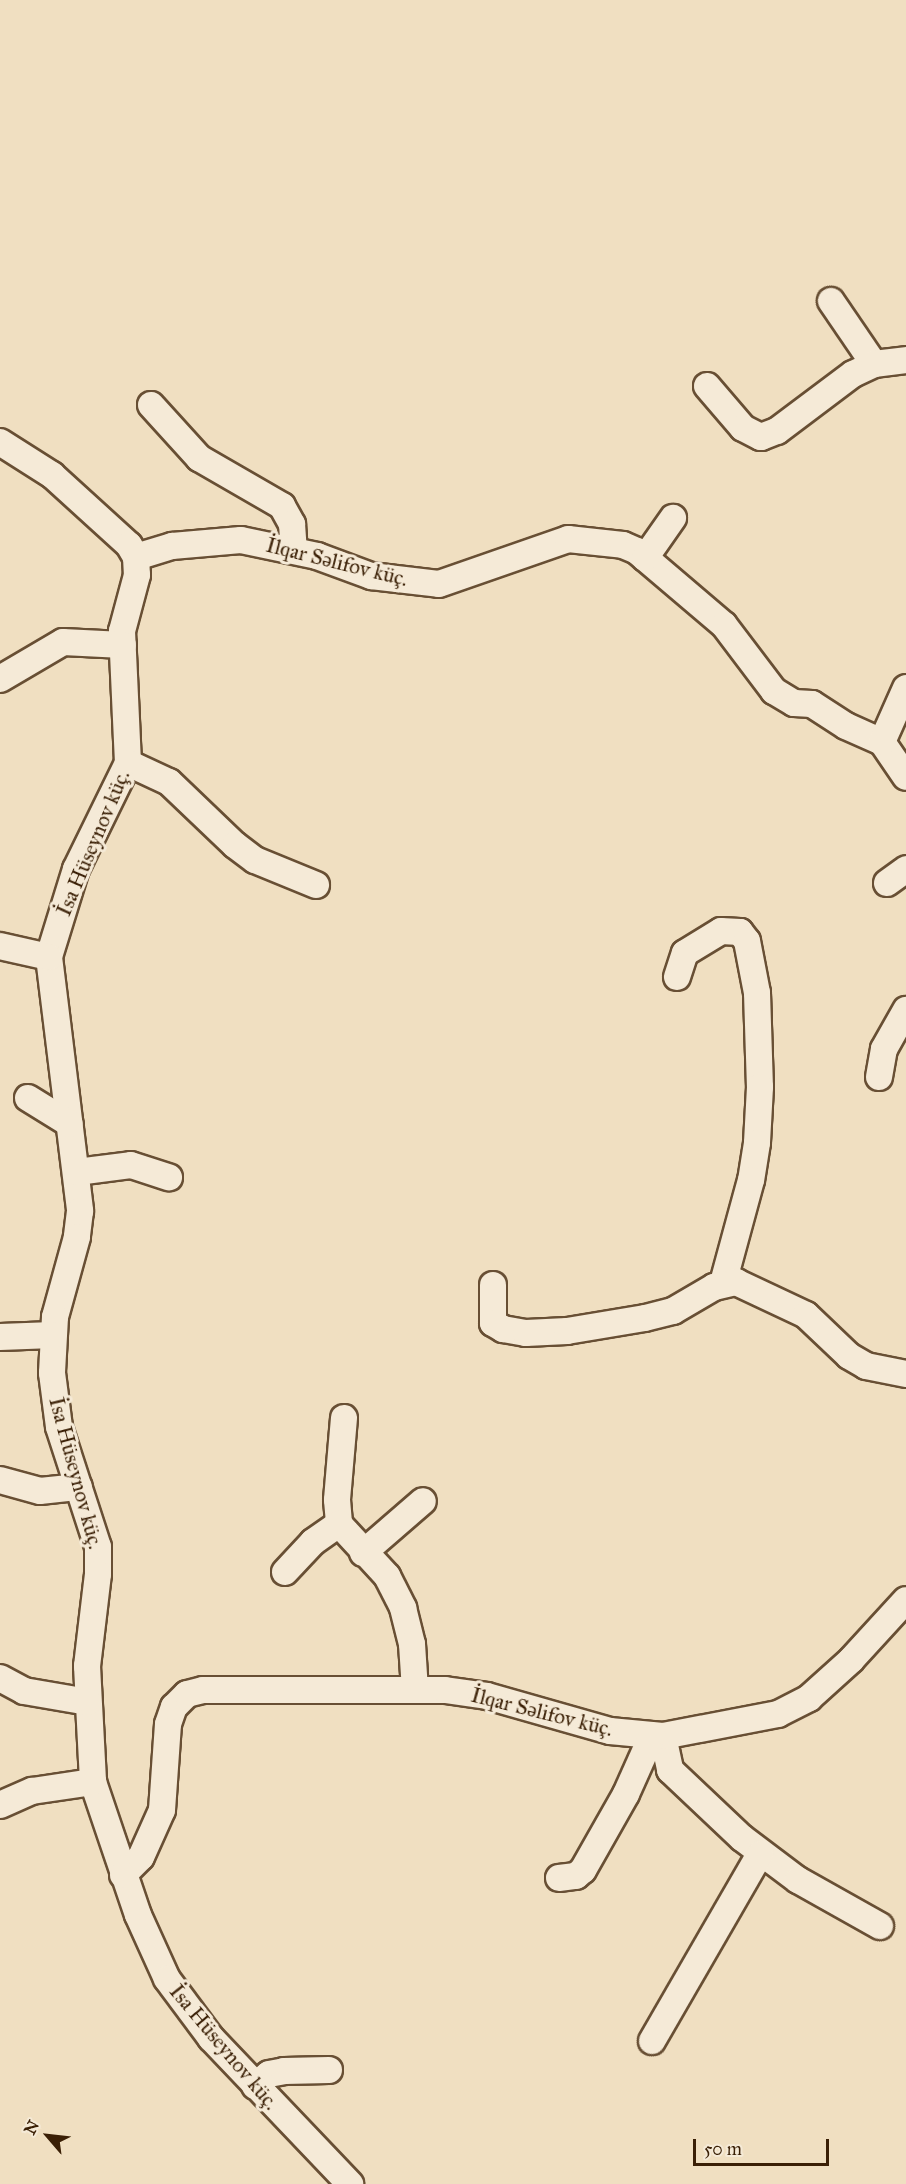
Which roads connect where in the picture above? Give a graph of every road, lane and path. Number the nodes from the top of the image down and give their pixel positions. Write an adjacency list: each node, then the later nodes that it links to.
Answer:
1 (831, 301): 3 (street)
2 (906, 360): 3 (street)
3 (874, 364): 4 (street)
4 (707, 386)
5 (151, 405): 8 (street)
6 (0, 442): 9 (street)
7 (674, 518): 10 (street)
8 (294, 550): 9 (street, İlqar Səlifov küç.); 10 (street, İlqar Səlifov küç.)
9 (136, 557): 11 (street, İsa Hüseynov küç.)
10 (645, 558): 14 (street, İlqar Səlifov küç.)
11 (123, 645): 12 (street); 15 (street, İsa Hüseynov küç.)
12 (0, 679)
13 (906, 688): 14 (street)
14 (882, 742): 16 (street)
15 (128, 763): 17 (street); 19 (street, İsa Hüseynov küç.)
16 (906, 777)
17 (316, 885)
18 (0, 946): 19 (street)
19 (49, 957): 24 (street, İsa Hüseynov küç.)
20 (677, 977): 27 (street)
21 (906, 1010): 22 (street)
22 (879, 1077)
23 (28, 1098): 24 (street)
24 (70, 1124): 25 (street, İsa Hüseynov küç.)
25 (77, 1172): 26 (street); 29 (street, İsa Hüseynov küç.)
26 (169, 1177)
27 (723, 1283): 28 (street); 31 (street)
28 (493, 1285)
29 (53, 1335): 30 (street); 34 (street, İsa Hüseynov küç.)
30 (0, 1337)
31 (906, 1374)
32 (344, 1418): 36 (street)
33 (0, 1480): 34 (street)
34 (79, 1487): 42 (street, İsa Hüseynov küç.)
35 (423, 1501): 37 (street)
36 (339, 1524): 37 (street); 38 (street)
37 (363, 1553): 41 (street)
38 (285, 1572)
39 (906, 1600): 43 (street, İlqar Səlifov küç.)
40 (0, 1678): 42 (street)
41 (415, 1690): 43 (street, İlqar Səlifov küç.); 47 (street, İlqar Səlifov küç.)
42 (88, 1702): 44 (street, İsa Hüseynov küç.)
43 (658, 1736): 46 (street); 48 (street)
44 (93, 1782): 45 (street); 47 (street, İsa Hüseynov küç.)
45 (0, 1805)
46 (760, 1854): 49 (street); 50 (street)
47 (123, 1875): 52 (street, İsa Hüseynov küç.)
48 (560, 1878)
49 (880, 1926)
50 (652, 2041)
51 (329, 2070): 52 (street)
52 (255, 2086): 53 (street, İsa Hüseynov küç.)
53 (350, 2184)

